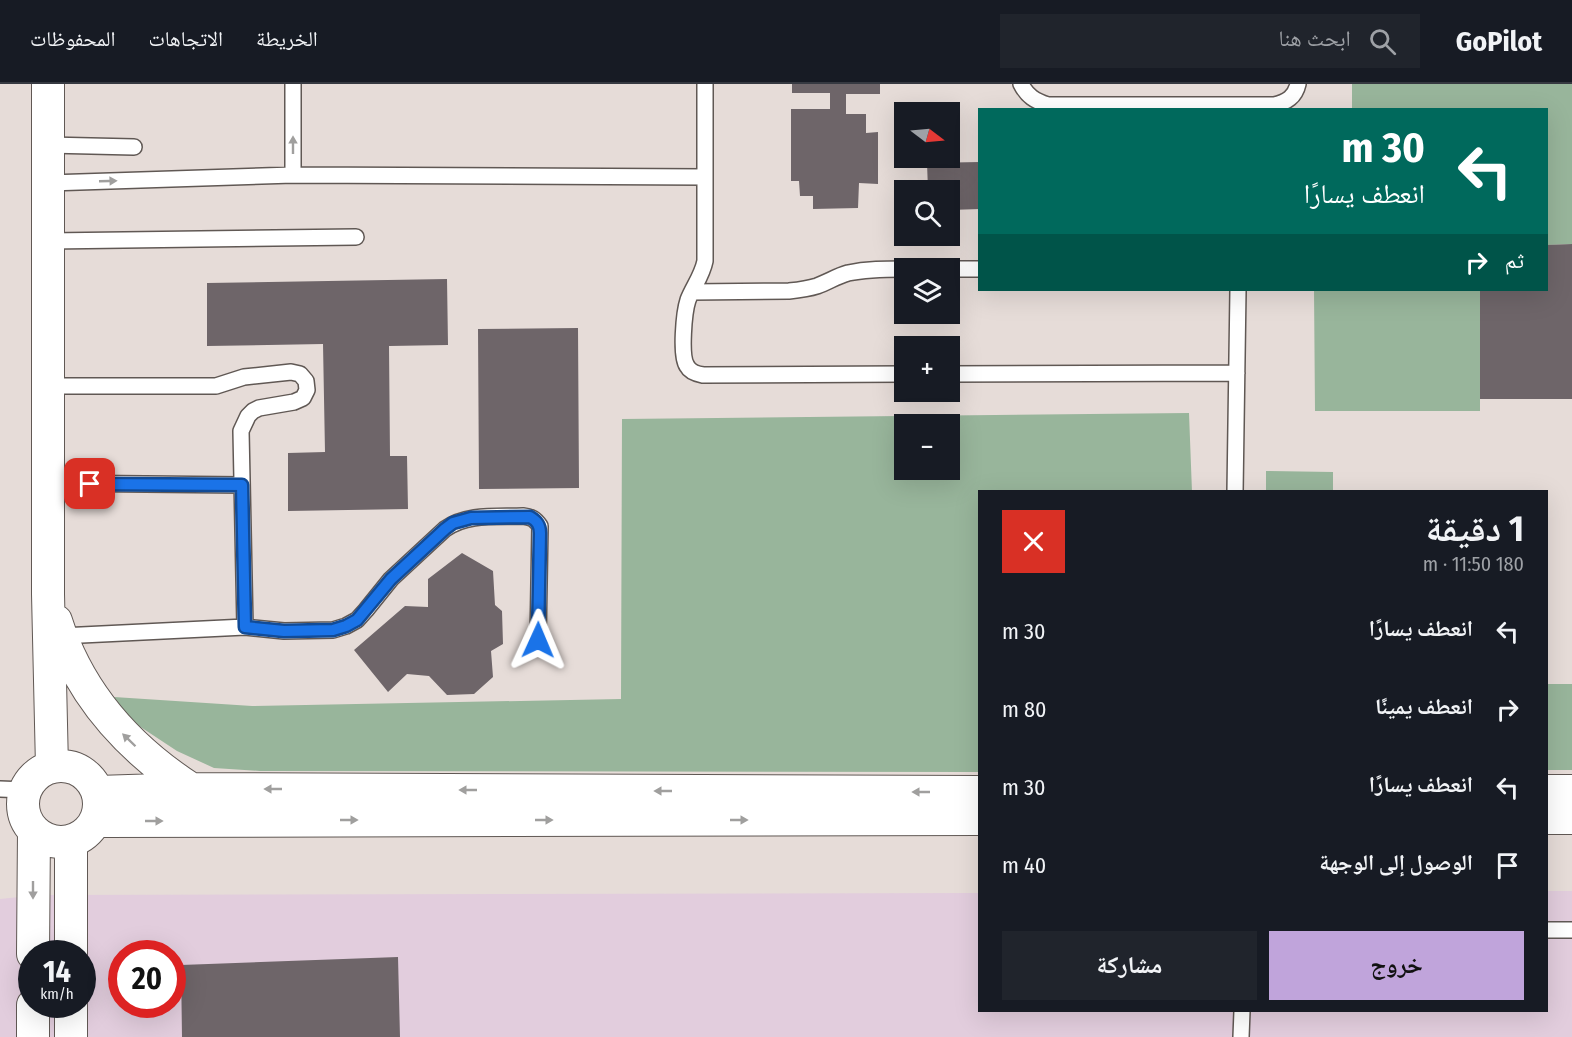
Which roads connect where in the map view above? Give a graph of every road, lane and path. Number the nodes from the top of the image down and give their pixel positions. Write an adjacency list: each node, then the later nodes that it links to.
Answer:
1 (48, 84): 7 (street)
2 (293, 84): 9 (lane, one-way to 2)
3 (705, 84): 10 (lane)
4 (1022, 84): 6 (lane)
5 (1298, 84): 6 (lane)
6 (1242, 107)
7 (48, 145): 8 (lane); 11 (street)
8 (134, 147)
9 (293, 175): 10 (lane); 11 (lane, one-way to 9)
10 (705, 177): 18 (lane)
11 (49, 183): 13 (street)
12 (356, 237): 13 (lane)
13 (49, 241): 22 (street)
14 (894, 269): 18 (lane)
15 (960, 269): 16 (lane)
16 (978, 269)
17 (1238, 291): 19 (lane)
18 (692, 292): 20 (lane)
19 (1237, 373): 21 (lane); 25 (lane)
20 (894, 374)
21 (960, 374)
22 (49, 386): 23 (street); 24 (lane)
23 (48, 483): 24 (lane); 26 (street)
24 (242, 485): 27 (lane)
25 (1235, 490)
26 (48, 594): 28 (street); 30 (street)
27 (245, 627): 28 (lane); 29 (lane)
28 (61, 636): 32 (street, one-way to 28)
29 (538, 640)
30 (52, 767): 31 (street); 36 (street)
31 (13, 789): 40 (street)
32 (192, 789): 35 (street, one-way to 32); 36 (street)
33 (1548, 791): 34 (street)
34 (1572, 791)
35 (978, 792)
36 (97, 806): 39 (street, one-way to 39); 41 (street)
37 (1548, 818): 38 (street)
38 (1572, 818)
39 (978, 819)
40 (34, 831): 41 (street); 44 (street, one-way to 44)
41 (71, 842): 45 (street)
42 (1548, 930): 43 (lane)
43 (1572, 930)
44 (33, 940)
45 (71, 940)
46 (1242, 1012): 51 (lane)
47 (33, 1018): 49 (street)
48 (71, 1018): 50 (street)
49 (33, 1037)
50 (71, 1037)
51 (1241, 1037)

